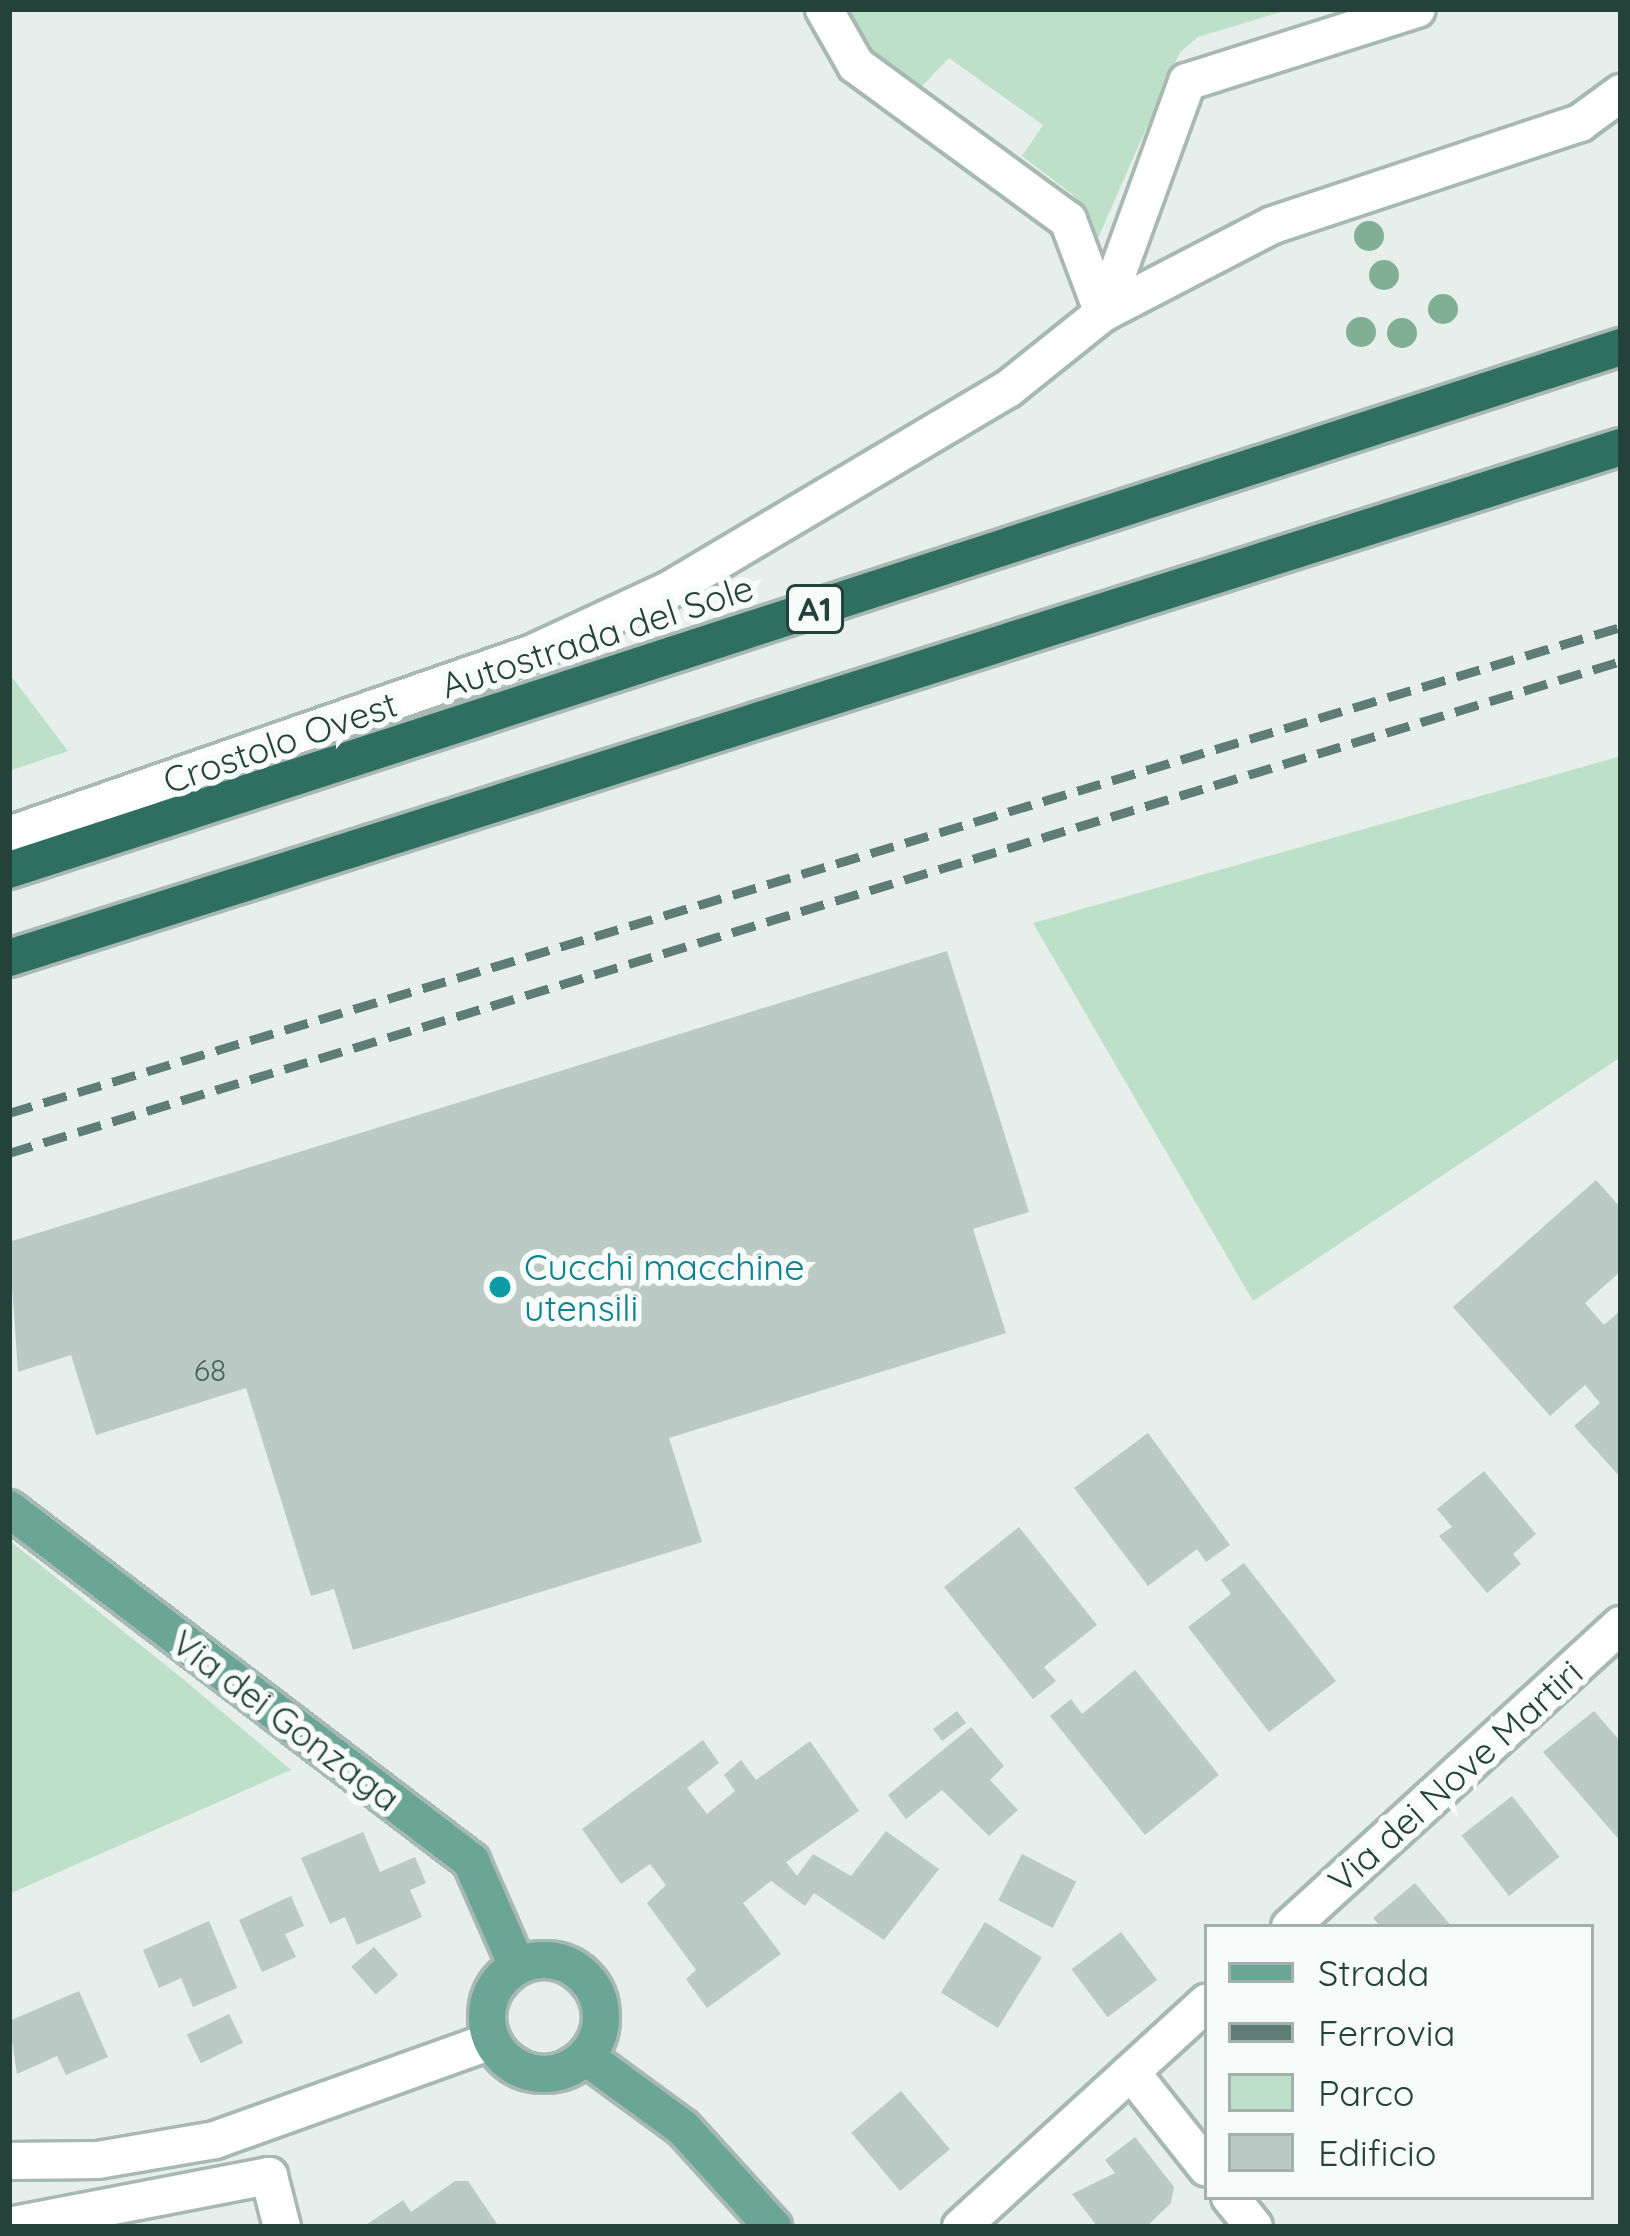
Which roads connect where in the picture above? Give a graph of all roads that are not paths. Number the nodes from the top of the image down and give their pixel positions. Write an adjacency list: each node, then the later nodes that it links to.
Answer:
1 (824, 9): 4 (street)
2 (1417, 9): 4 (street)
3 (1621, 93): 4 (street, Crostolo Ovest)
4 (1103, 313): 7 (street, Crostolo Ovest)
5 (1621, 347): 8 (highway, Autostrada del Sole / A1)
6 (1621, 447): 9 (highway)
7 (9, 836)
8 (9, 870)
9 (9, 958)
10 (9, 1509): 13 (main road, Via dei Gonzaga)
11 (1621, 1625): 12 (street, Via dei Nove Martiri)
12 (1293, 1924)
13 (518, 1966): 15 (main road); 16 (main road)
14 (1204, 2005): 17 (street)
15 (491, 2041): 16 (main road); 18 (street)
16 (586, 2057): 23 (main road)
17 (1131, 2072): 19 (street); 24 (street)
18 (9, 2161)
19 (1204, 2164)
20 (1232, 2200): 25 (street)
21 (9, 2226): 22 (street)
22 (282, 2227)
23 (773, 2227)
24 (961, 2227)
25 (1254, 2227)

